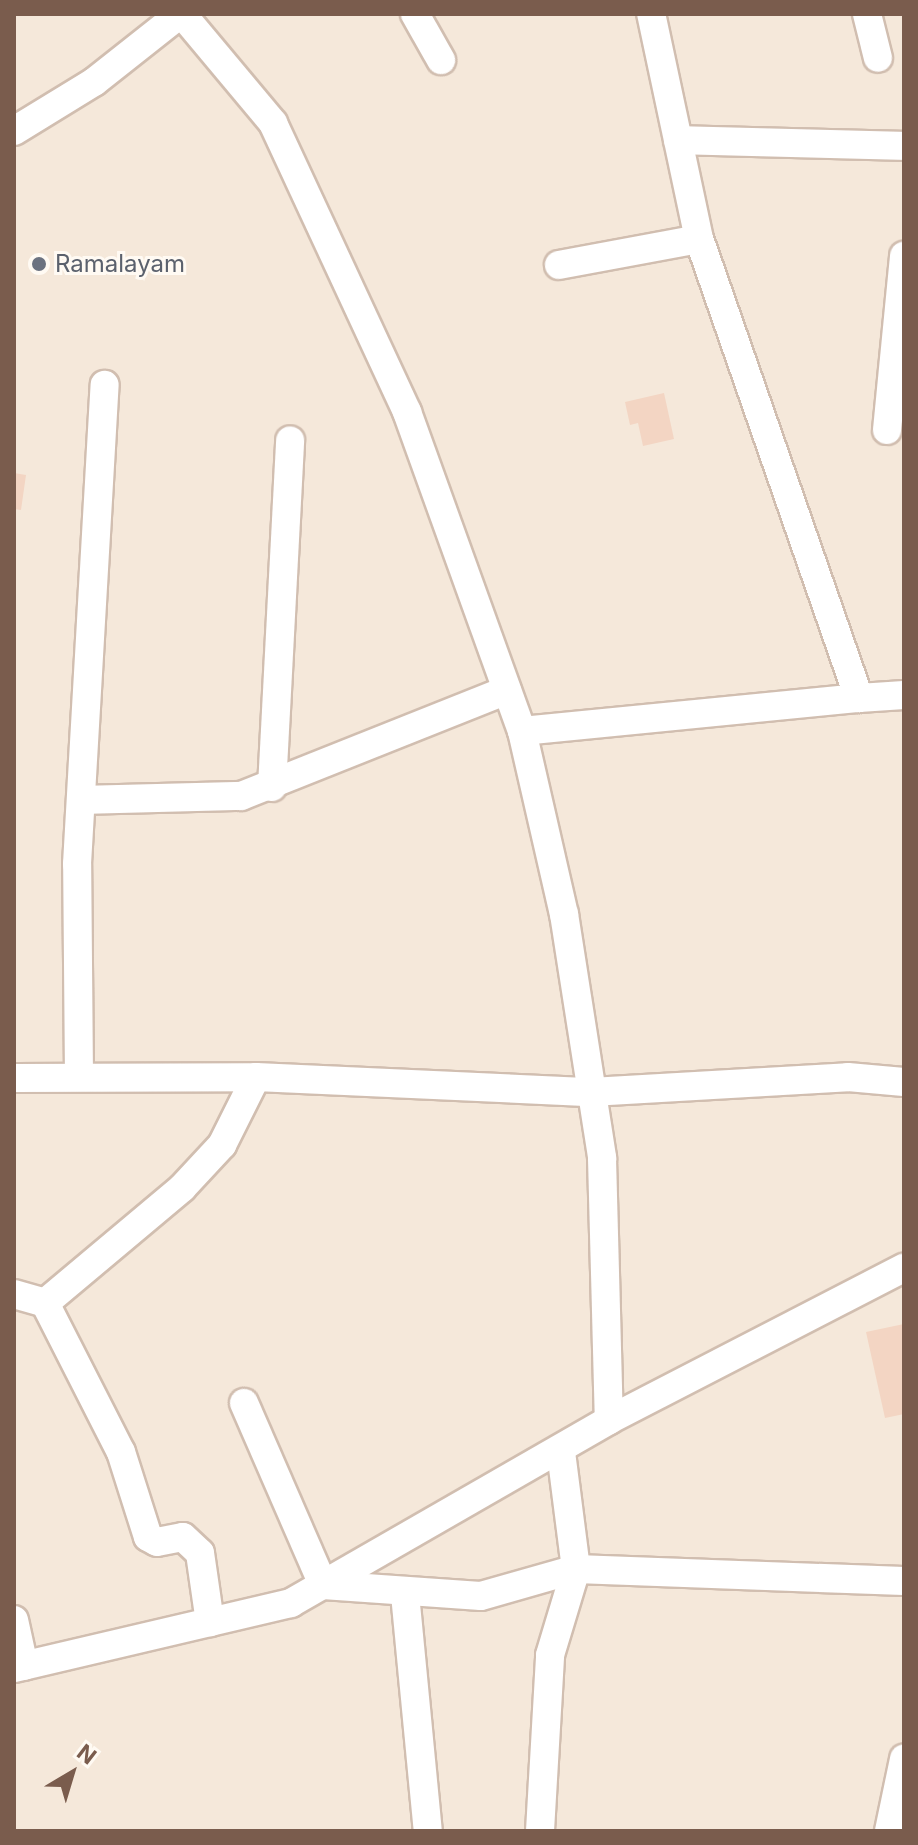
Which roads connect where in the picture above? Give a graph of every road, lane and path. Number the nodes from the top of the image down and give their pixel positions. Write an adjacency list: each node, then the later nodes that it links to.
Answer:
1 (181, 14): 7 (street); 16 (street)
2 (415, 14): 6 (street)
3 (651, 14): 8 (street)
4 (867, 14): 5 (street)
5 (878, 58)
6 (441, 60)
7 (14, 131)
8 (678, 140): 9 (street); 10 (street)
9 (904, 146)
10 (699, 239): 12 (street); 18 (street)
11 (904, 256): 14 (street)
12 (559, 265)
13 (105, 385): 21 (street)
14 (887, 430)
15 (290, 440): 20 (street)
16 (507, 690): 19 (street); 20 (street)
17 (904, 695): 18 (street)
18 (859, 698): 19 (street)
19 (522, 731): 26 (street)
20 (272, 787): 21 (street)
21 (84, 800): 22 (street)
22 (79, 1077): 23 (street); 24 (street)
23 (256, 1077): 26 (street); 29 (street)
24 (14, 1078)
25 (904, 1082): 26 (street)
26 (591, 1092): 31 (street)
27 (904, 1268): 31 (street)
28 (14, 1294): 29 (street)
29 (45, 1303): 38 (street)
30 (244, 1403): 35 (street)
31 (609, 1420): 32 (street)
32 (561, 1452): 33 (street); 35 (street)
33 (576, 1569): 34 (street); 36 (street); 42 (street)
34 (904, 1581)
35 (323, 1585): 36 (street); 38 (street)
36 (405, 1594): 41 (street)
37 (14, 1620): 39 (street)
38 (210, 1622): 39 (street)
39 (19, 1667)
40 (904, 1759): 43 (street)
41 (428, 1831)
42 (540, 1831)
43 (889, 1831)

